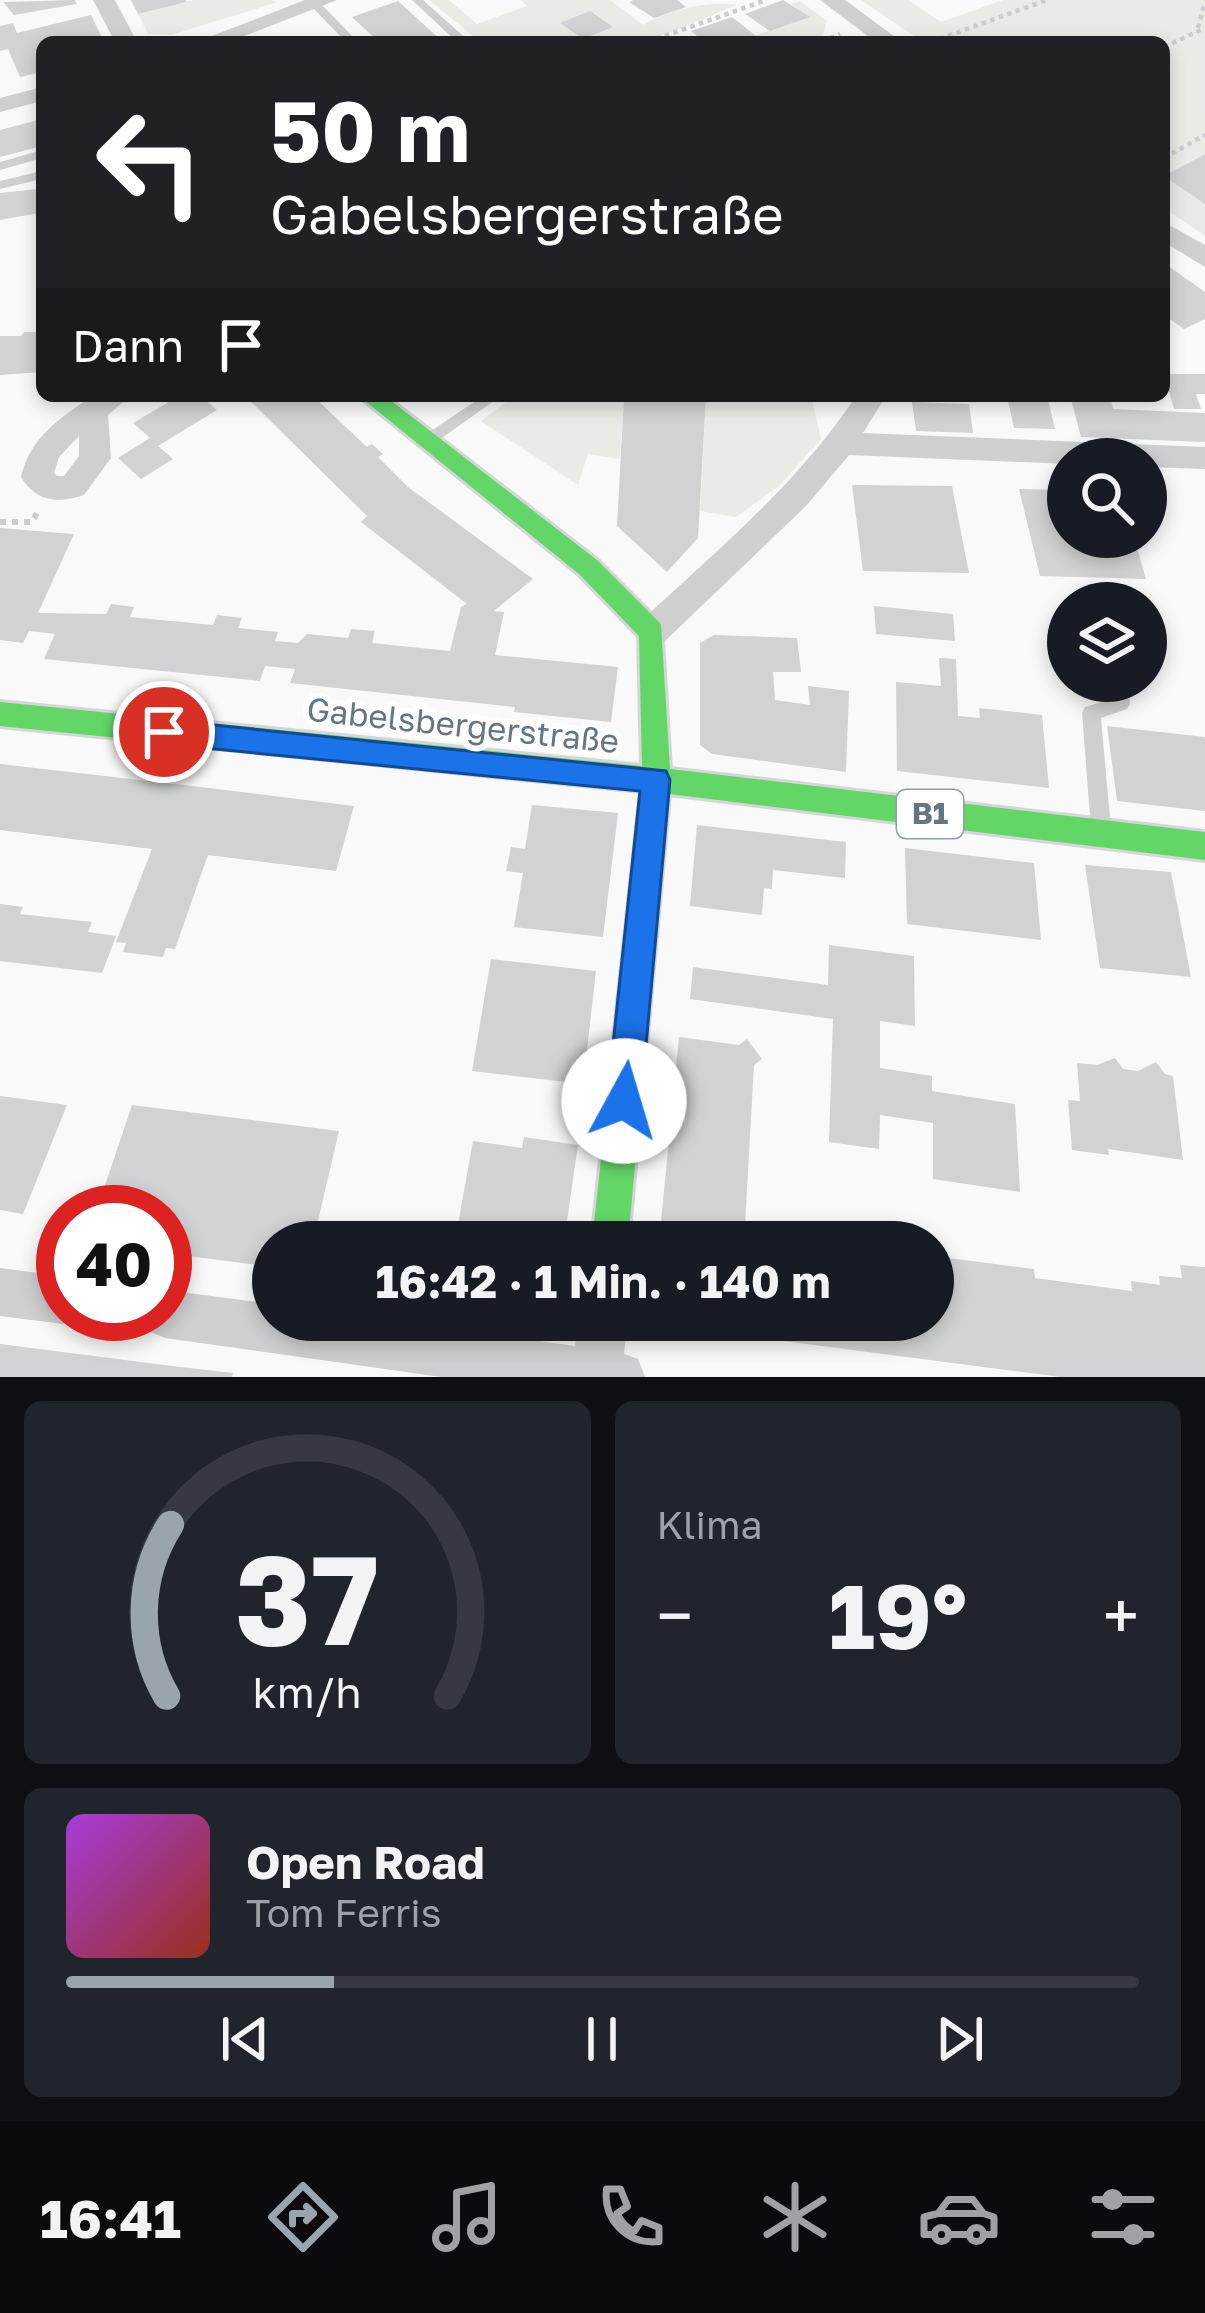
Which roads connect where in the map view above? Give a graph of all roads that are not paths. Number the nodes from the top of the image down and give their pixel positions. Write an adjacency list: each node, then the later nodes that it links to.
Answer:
1 (104, 0): 5 (street)
2 (417, 0): 8 (lane)
3 (831, 0): 9 (street)
4 (320, 2): 6 (street); 7 (lane)
5 (123, 36)
6 (224, 36)
7 (347, 36)
8 (457, 36)
9 (882, 36)
10 (36, 156): 11 (lane)
11 (0, 166)
12 (36, 176): 13 (lane)
13 (0, 185)
14 (1170, 234): 15 (street)
15 (1205, 258)
16 (381, 402): 19 (main road)
17 (485, 402): 19 (lane)
18 (867, 402): 20 (street)
19 (424, 443): 22 (main road)
20 (841, 443): 21 (street); 22 (street)
21 (1205, 458)
22 (652, 632): 25 (main road)
23 (1120, 702): 26 (lane)
24 (0, 714): 25 (main road, Gabelsbergerstraße / B1)
25 (656, 780): 26 (main road, Gabelsbergerstraße / B1); 28 (main road)
26 (1101, 834): 27 (main road, Gabelsbergerstraße / B1)
27 (1205, 845)
28 (612, 1221)
29 (0, 1292): 30 (street)
30 (36, 1297)
31 (192, 1318): 33 (street)
32 (604, 1341): 33 (street)
33 (605, 1375)

